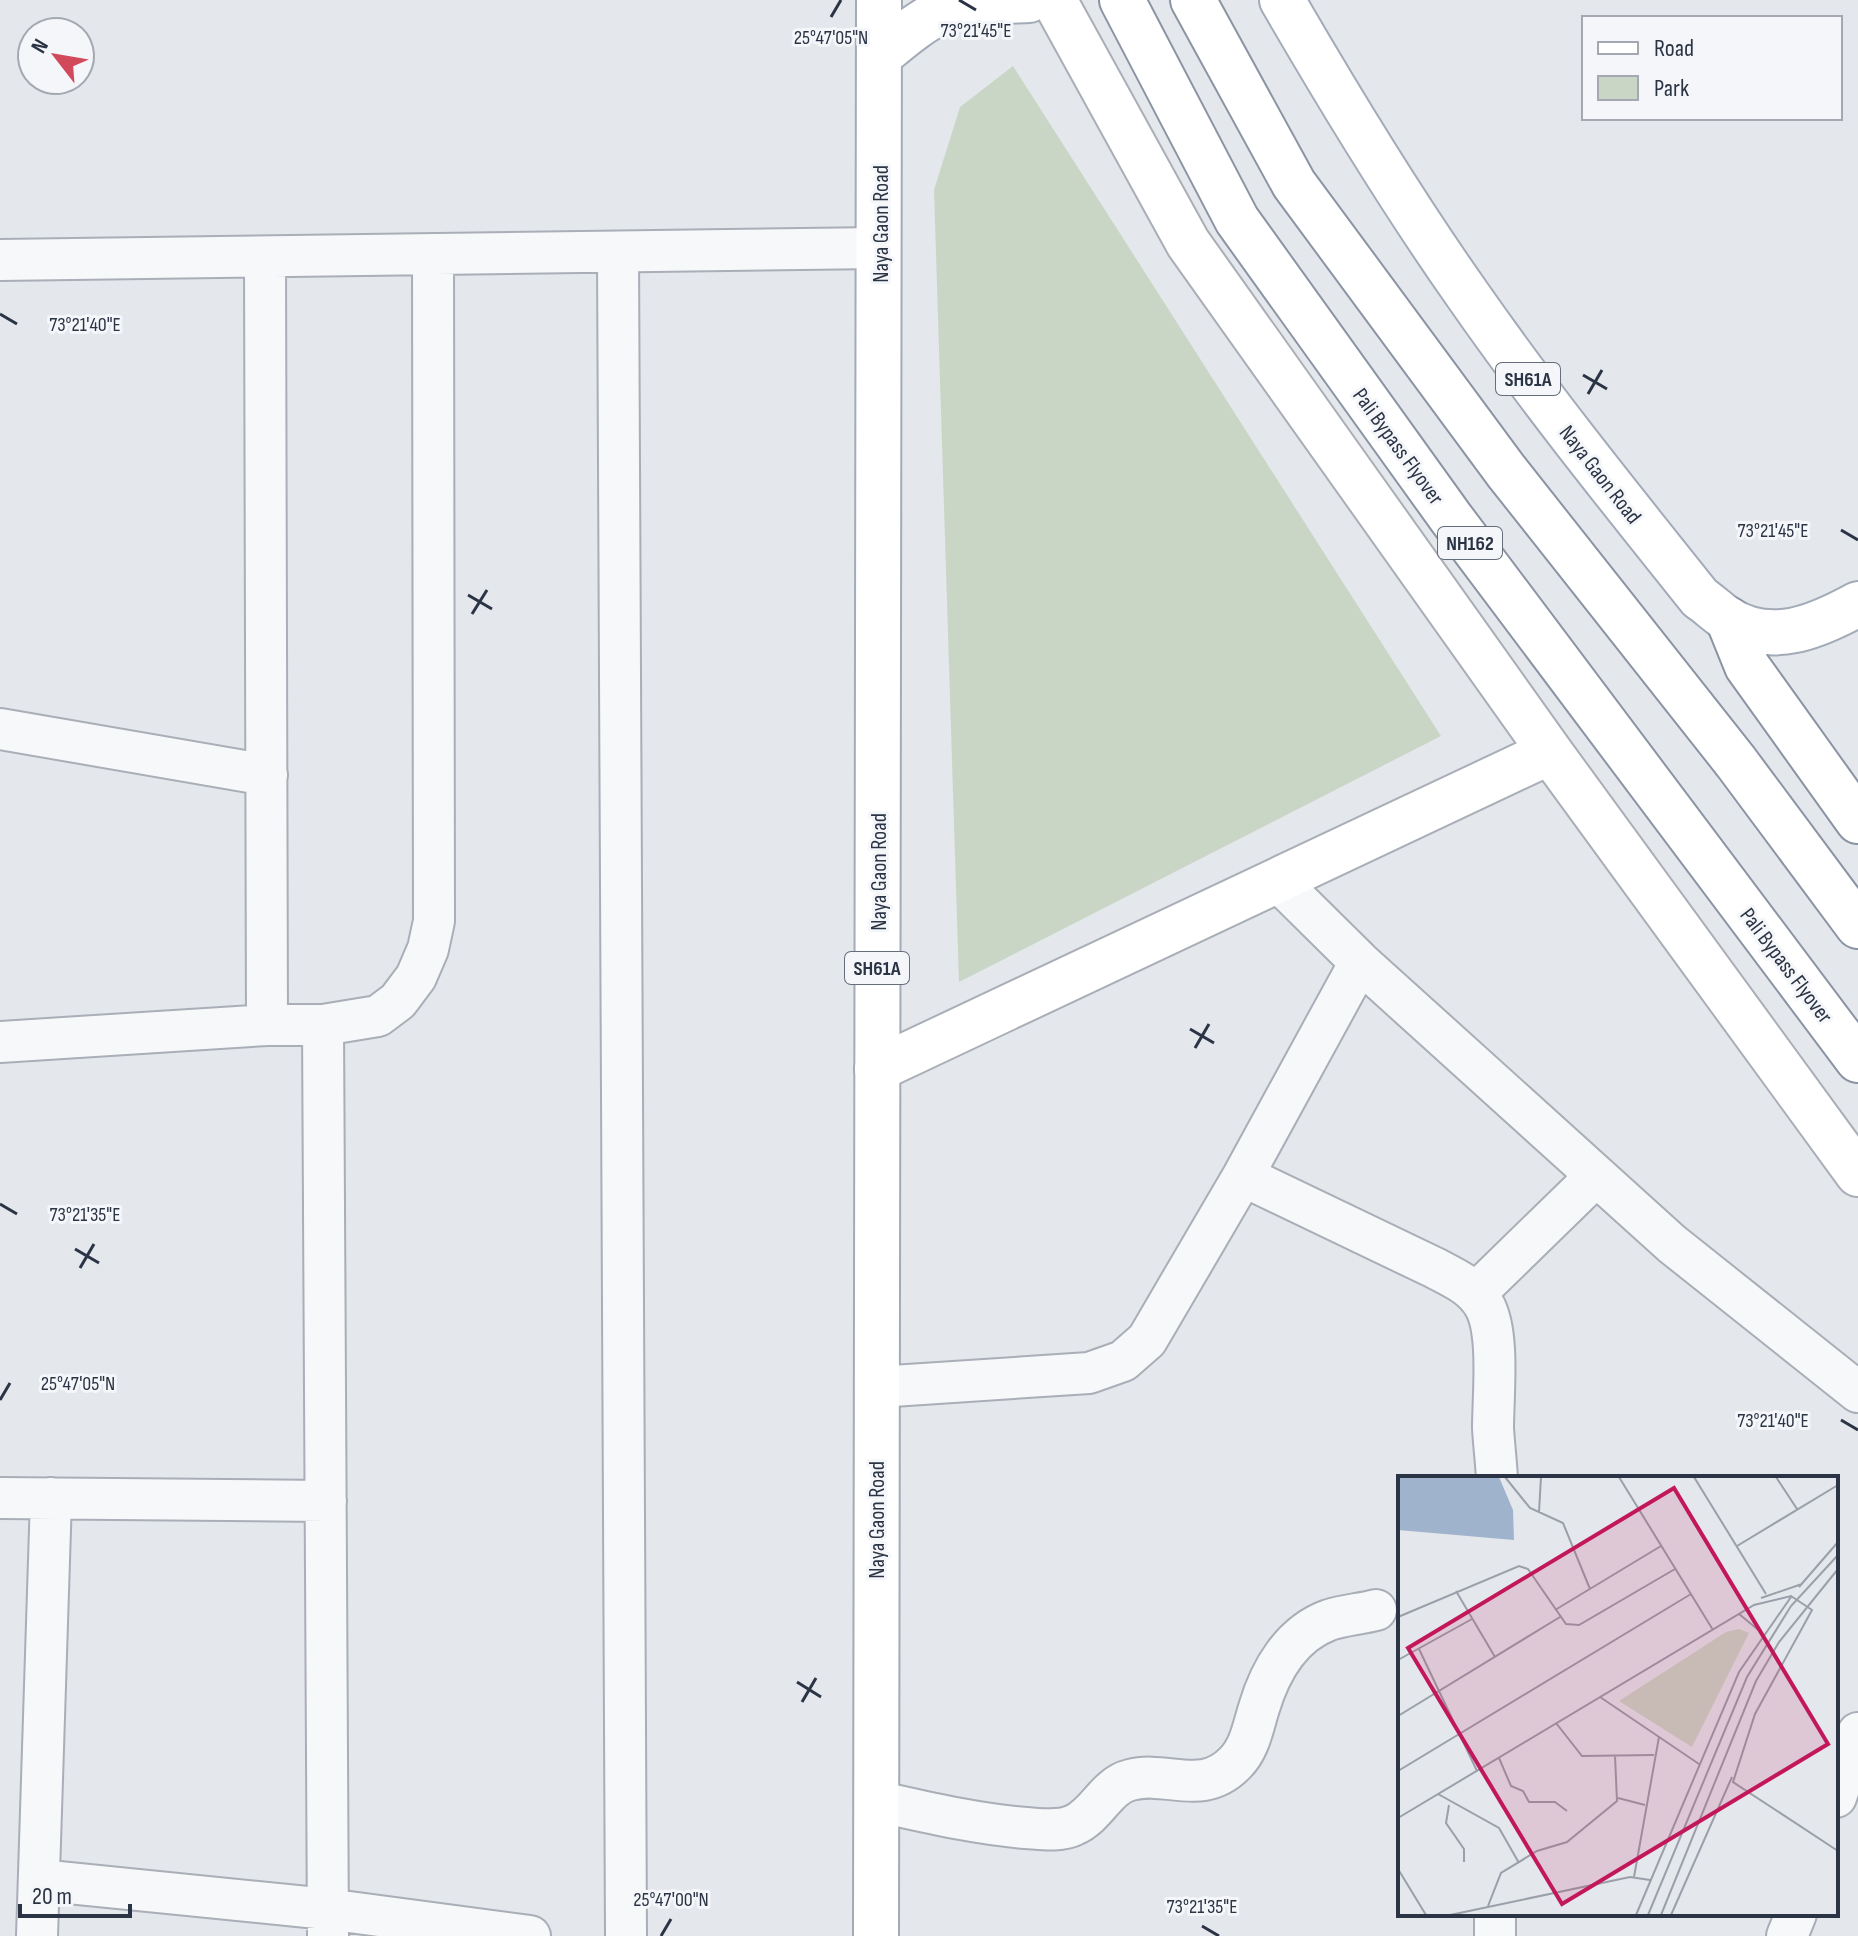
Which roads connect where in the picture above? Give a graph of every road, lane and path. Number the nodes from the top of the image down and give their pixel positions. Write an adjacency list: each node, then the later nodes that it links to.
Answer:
1 (879, 0): 7 (main road, Naya Gaon Road / SH61A)
2 (1029, 0): 7 (main road)
3 (1054, 0): 16 (main road)
4 (1122, 0): 25 (main road, Pali Bypass Flyover / NH162)
5 (1193, 0): 20 (main road)
6 (1282, 0): 14 (main road, Naya Gaon Road / SH61A)
7 (879, 56): 8 (main road, Naya Gaon Road / SH61A)
8 (880, 248): 9 (street); 26 (main road, Naya Gaon Road / SH61A)
9 (618, 252): 10 (street); 46 (street)
10 (433, 254): 11 (street); 23 (street)
11 (265, 257): 12 (street); 17 (street)
12 (0, 260)
13 (1858, 604): 14 (main road, Naya Gaon Road / SH61A)
14 (1728, 619): 18 (main road)
15 (0, 729): 17 (street)
16 (1550, 752): 19 (main road); 27 (main road)
17 (267, 775): 22 (street)
18 (1858, 821)
19 (1277, 880): 21 (street); 26 (main road)
20 (1858, 926)
21 (1360, 962): 28 (street); 29 (street)
22 (267, 1025): 23 (street); 24 (street)
23 (323, 1025): 36 (street)
24 (0, 1042)
25 (1858, 1060)
26 (877, 1069): 31 (main road, Naya Gaon Road / SH61A)
27 (1858, 1174)
28 (1243, 1176): 30 (street); 31 (street)
29 (1596, 1176): 30 (street); 32 (street)
30 (1476, 1293): 33 (street)
31 (877, 1387): 40 (main road, Naya Gaon Road / SH61A)
32 (1858, 1392)
33 (1497, 1476)
34 (0, 1498): 35 (street)
35 (51, 1498): 36 (street); 41 (street)
36 (326, 1501): 43 (street)
37 (1376, 1610): 40 (street)
38 (1858, 1733): 39 (street)
39 (1838, 1791)
40 (876, 1801): 47 (main road, Naya Gaon Road / SH61A)
41 (39, 1880): 43 (street); 44 (street)
42 (1795, 1916): 48 (street)
43 (328, 1922): 45 (street)
44 (37, 1936)
45 (530, 1936)
46 (626, 1936)
47 (876, 1936)
48 (1787, 1936)

